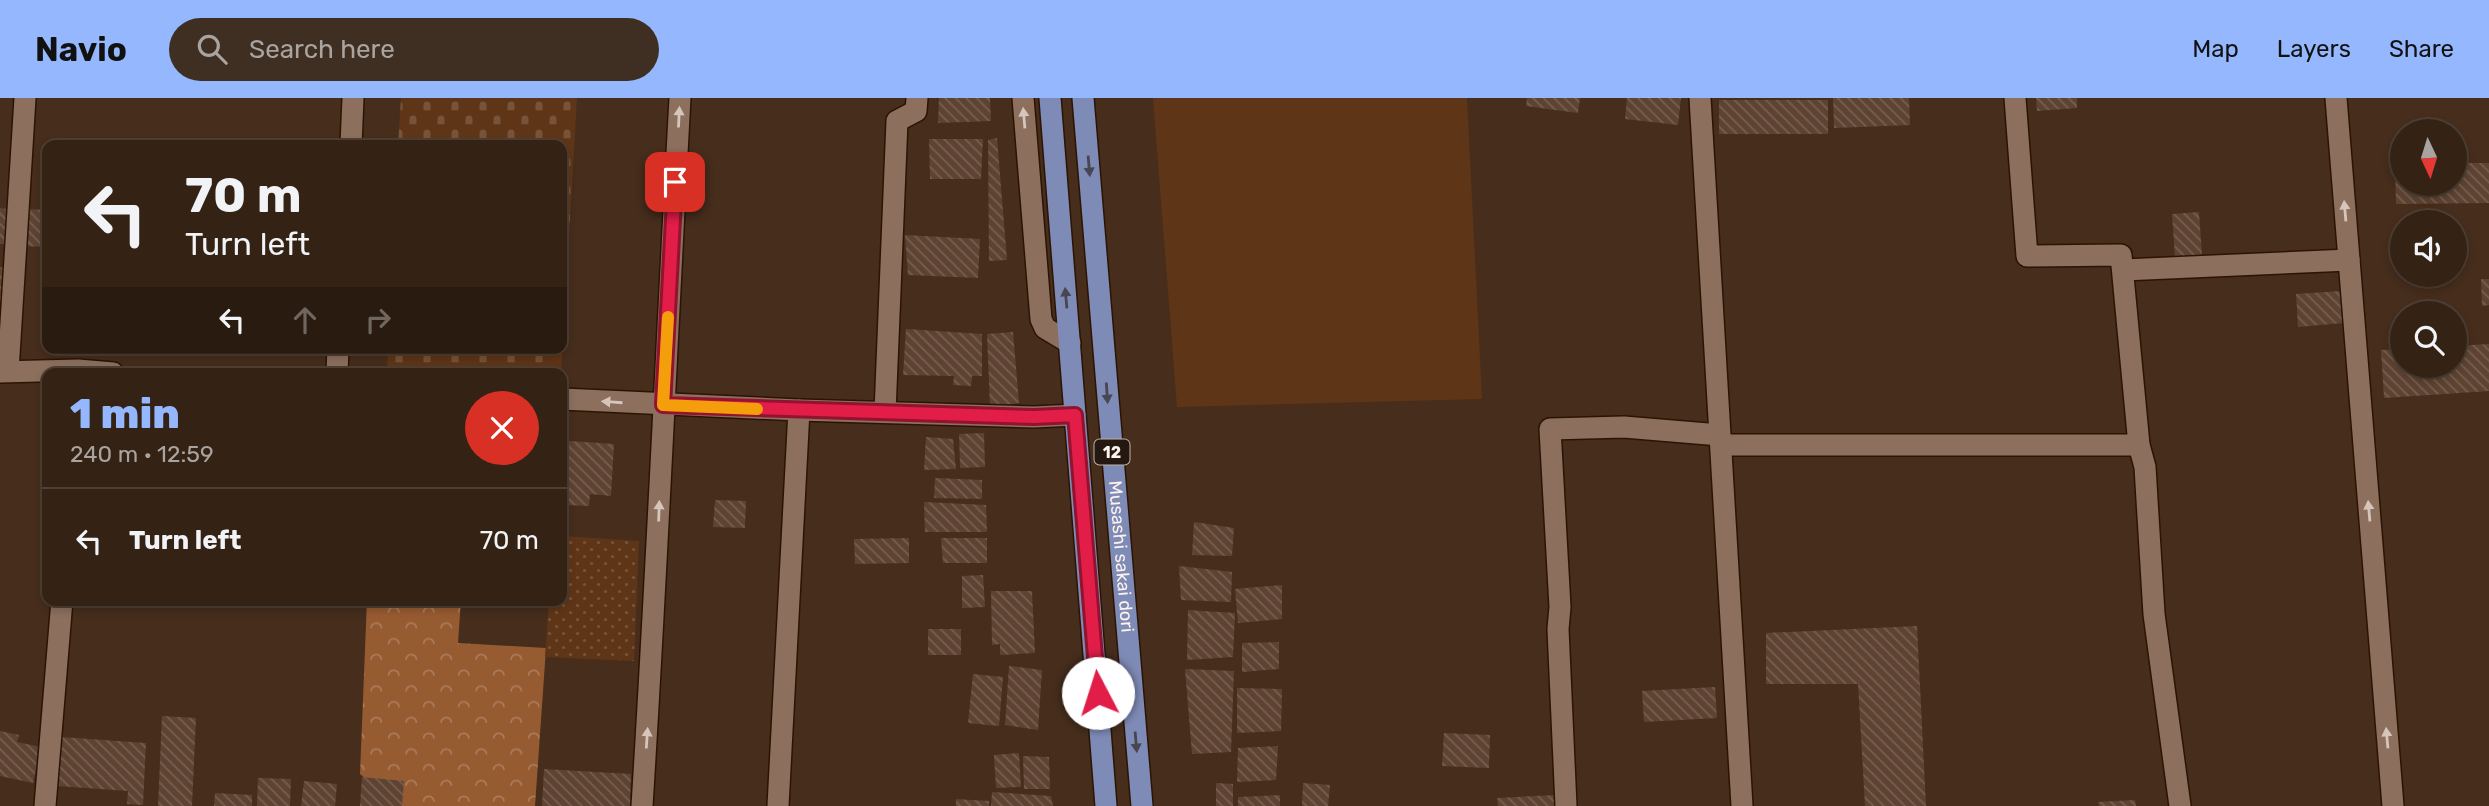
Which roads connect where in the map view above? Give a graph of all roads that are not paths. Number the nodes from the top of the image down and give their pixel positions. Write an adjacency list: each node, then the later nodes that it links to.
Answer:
1 (25, 98): 16 (street)
2 (353, 98): 11 (street)
3 (680, 98): 18 (street, one-way to 3)
4 (917, 98): 20 (street)
5 (1023, 98): 14 (street, one-way to 5)
6 (1050, 98): 14 (main road, Musashi sakai dori / 12, one-way to 6)
7 (1083, 98): 29 (main road, Musashi sakai dori / 12, one-way to 29)
8 (1700, 98): 22 (street)
9 (2015, 98): 13 (street)
10 (2336, 98): 12 (street, one-way to 10)
11 (351, 140)
12 (2349, 260): 13 (street); 33 (street, one-way to 12)
13 (2123, 270): 23 (street)
14 (1070, 343): 21 (main road, Musashi sakai dori / 12)
15 (42, 370): 16 (street)
16 (4, 371)
17 (567, 399): 18 (street, one-way to 17)
18 (663, 405): 19 (street); 26 (street, one-way to 18)
19 (799, 410): 20 (street); 27 (street)
20 (885, 412): 21 (street)
21 (1075, 415): 28 (main road, Musashi sakai dori / 12)
22 (1721, 440): 23 (street); 30 (street); 31 (street)
23 (2139, 444): 32 (street)
24 (62, 606): 25 (street)
25 (46, 806)
26 (642, 806)
27 (778, 806)
28 (1106, 806)
29 (1142, 806)
30 (1566, 806)
31 (1742, 806)
32 (2180, 806)
33 (2393, 806)

